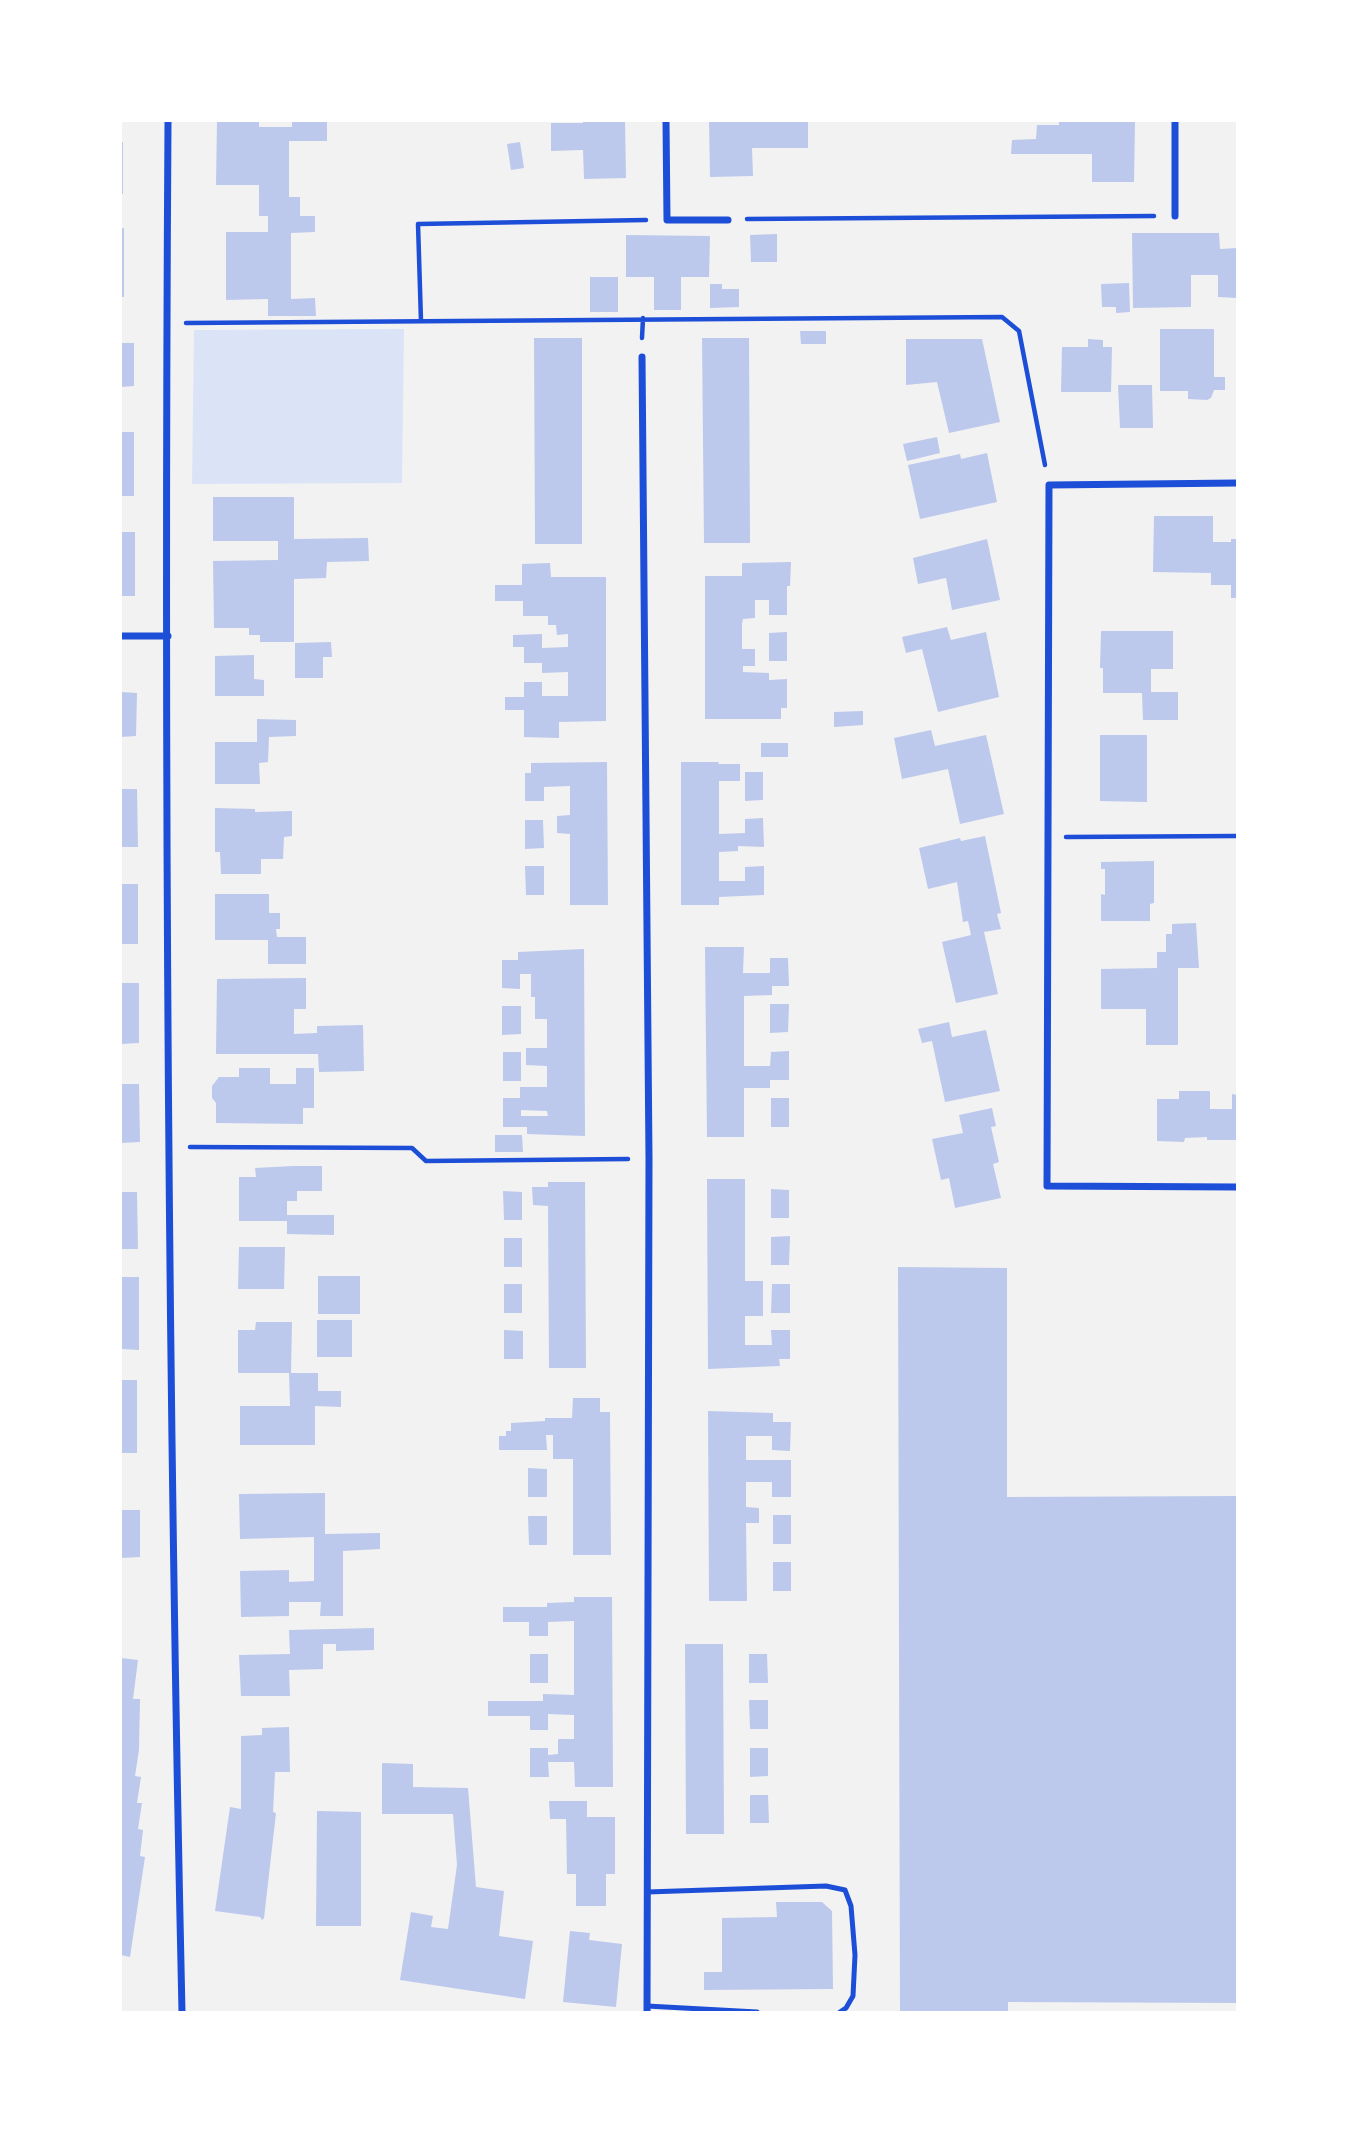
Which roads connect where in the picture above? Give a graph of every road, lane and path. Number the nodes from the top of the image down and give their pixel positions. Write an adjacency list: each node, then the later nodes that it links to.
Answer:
1 (168, 121): 8 (street)
2 (666, 121): 5 (street)
3 (1175, 121): 4 (street)
4 (1175, 216): 6 (path)
5 (667, 220): 6 (street); 7 (path)
6 (728, 220)
7 (421, 321): 8 (path); 11 (path)
8 (167, 323): 13 (street)
9 (642, 357): 17 (street)
10 (1237, 483): 11 (street)
11 (1049, 485): 15 (street)
12 (121, 636): 13 (street)
13 (168, 636): 16 (street)
14 (1237, 836): 15 (path)
15 (1048, 837): 18 (street)
16 (168, 1146): 17 (path); 21 (street)
17 (649, 1159): 19 (street)
18 (1237, 1187)
19 (647, 1892): 20 (street); 23 (lane)
20 (647, 2009): 22 (lane)
21 (182, 2012)
22 (757, 2012)
23 (840, 2012)

